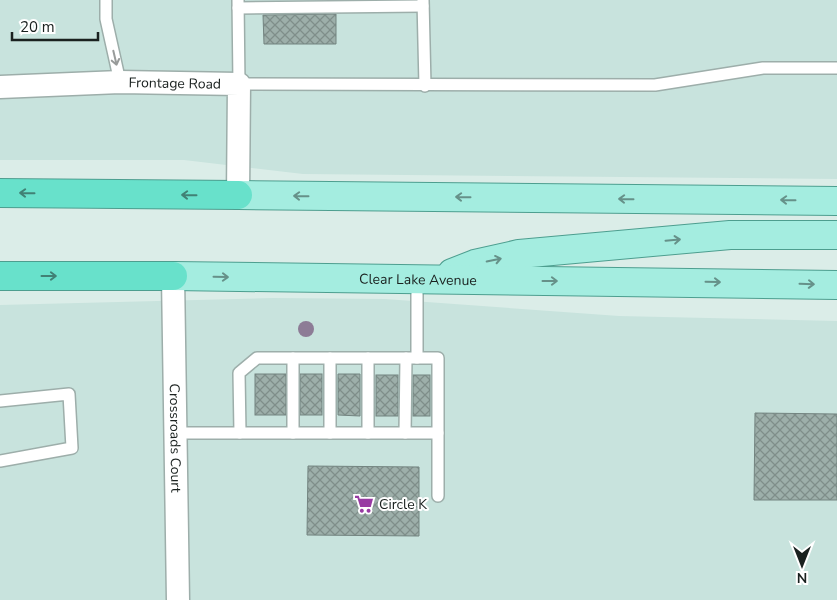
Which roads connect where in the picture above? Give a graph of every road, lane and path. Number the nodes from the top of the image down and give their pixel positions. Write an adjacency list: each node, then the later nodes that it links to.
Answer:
1 (106, 0): 5 (lane, one-way to 5)
2 (423, 3): 3 (lane); 7 (lane)
3 (238, 4): 6 (lane)
4 (837, 68): 7 (lane)
5 (120, 82): 6 (street, Frontage Road); 8 (street, Frontage Road)
6 (238, 84): 7 (lane); 10 (street, Frontage Road)
7 (425, 86)
8 (0, 87)
9 (0, 192): 10 (highway, one-way to 9)
10 (238, 195): 11 (main road, one-way to 10)
11 (837, 201)
12 (837, 235): 15 (main road, one-way to 12)
13 (0, 276): 14 (highway, Clear Lake Avenue, one-way to 14)
14 (173, 276): 15 (main road, Clear Lake Avenue, one-way to 15); 22 (street, Crossroads Court)
15 (424, 280): 16 (main road, Clear Lake Avenue, one-way to 16); 20 (lane)
16 (837, 285)
17 (293, 358): 18 (lane); 23 (lane); 24 (lane)
18 (330, 358): 19 (lane); 25 (lane)
19 (368, 358): 20 (lane); 26 (lane)
20 (412, 358): 27 (lane); 28 (lane)
21 (0, 401): 29 (lane)
22 (174, 433): 23 (lane); 31 (street, Crossroads Court)
23 (240, 433): 24 (lane)
24 (293, 433): 25 (lane)
25 (330, 433): 26 (lane)
26 (368, 433): 27 (lane)
27 (405, 433): 28 (lane)
28 (438, 433): 30 (lane)
29 (0, 461)
30 (438, 496)
31 (178, 600)

